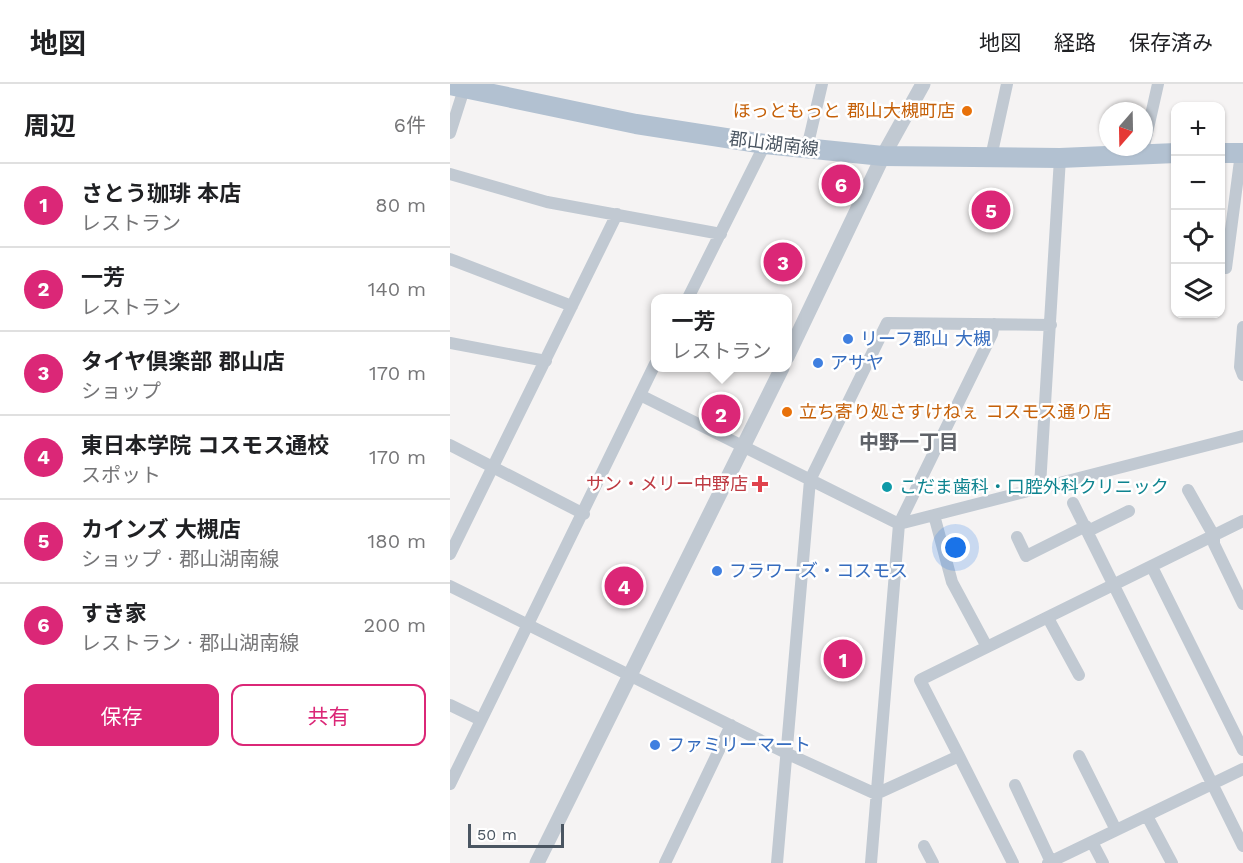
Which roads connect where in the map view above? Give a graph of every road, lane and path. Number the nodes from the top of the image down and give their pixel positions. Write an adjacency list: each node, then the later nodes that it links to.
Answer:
1 (822, 84): 10 (street)
2 (923, 84): 16 (street)
3 (1007, 84): 17 (street)
4 (1158, 84): 7 (street)
5 (457, 87): 6 (main road, 郡山湖南線); 8 (street)
6 (500, 90): 9 (main road, 郡山湖南線)
7 (1153, 106)
8 (450, 133)
9 (765, 144): 10 (main road, 郡山湖南線); 21 (street)
10 (807, 148): 16 (main road, 郡山湖南線)
11 (1153, 150): 12 (main road, 郡山湖南線)
12 (1171, 152)
13 (1225, 153): 14 (main road)
14 (1242, 153): 23 (street)
15 (1099, 154): 18 (main road, 郡山湖南線)
16 (884, 156): 17 (main road, 郡山湖南線); 30 (street)
17 (991, 157): 18 (main road, 郡山湖南線)
18 (1060, 158): 27 (street)
19 (450, 174): 20 (street)
20 (616, 214): 21 (street); 25 (street)
21 (721, 234): 24 (street)
22 (450, 259): 25 (street)
23 (1226, 268)
24 (690, 294)
25 (572, 306): 31 (street)
26 (994, 324): 27 (street); 40 (street); 48 (street)
27 (1051, 325): 41 (street)
28 (1243, 327): 34 (street)
29 (450, 343): 31 (street)
30 (792, 347)
31 (546, 361): 39 (street)
32 (651, 372): 35 (street)
33 (780, 372): 38 (street)
34 (1243, 375)
35 (640, 395): 38 (street); 45 (street)
36 (1243, 436): 41 (street)
37 (450, 445): 39 (street)
38 (742, 448): 40 (street); 61 (street)
39 (495, 466): 45 (street); 52 (street)
40 (810, 480): 48 (street); 66 (street)
41 (1040, 486): 46 (street)
42 (1188, 490): 50 (street)
43 (1074, 503): 49 (street)
44 (1129, 511): 49 (street)
45 (584, 514): 58 (street)
46 (934, 515): 48 (street); 59 (street)
47 (1243, 521): 50 (street)
48 (899, 524): 73 (street)
49 (1087, 529): 51 (street); 55 (street)
50 (1214, 536): 53 (street); 56 (street)
51 (1017, 537)
52 (450, 554)
53 (1152, 567): 55 (street); 65 (street)
54 (450, 586): 58 (street)
55 (1116, 586): 57 (street); 71 (street)
56 (1243, 604)
57 (1048, 618): 59 (street); 60 (street)
58 (528, 625): 61 (street); 63 (street)
59 (987, 647): 67 (street)
60 (1079, 675)
61 (632, 676): 64 (street); 80 (street)
62 (450, 705): 63 (street)
63 (482, 720): 70 (street)
64 (731, 725): 66 (street); 81 (street)
65 (1243, 750)
66 (788, 754): 73 (street); 82 (street)
67 (959, 756): 73 (street); 85 (street)
68 (1079, 756): 75 (street)
69 (1243, 769): 71 (street)
70 (450, 784)
71 (1212, 784): 74 (street); 78 (street)
72 (1015, 785): 79 (street)
73 (876, 794): 83 (street)
74 (1147, 816): 75 (street); 87 (street)
75 (1116, 830): 76 (street)
76 (1092, 842): 79 (street); 86 (street)
77 (924, 846): 84 (street)
78 (1243, 846)
79 (1050, 862)
80 (537, 863)
81 (665, 863)
82 (777, 863)
83 (871, 863)
84 (933, 863)
85 (1013, 863)
86 (1103, 863)
87 (1172, 863)

